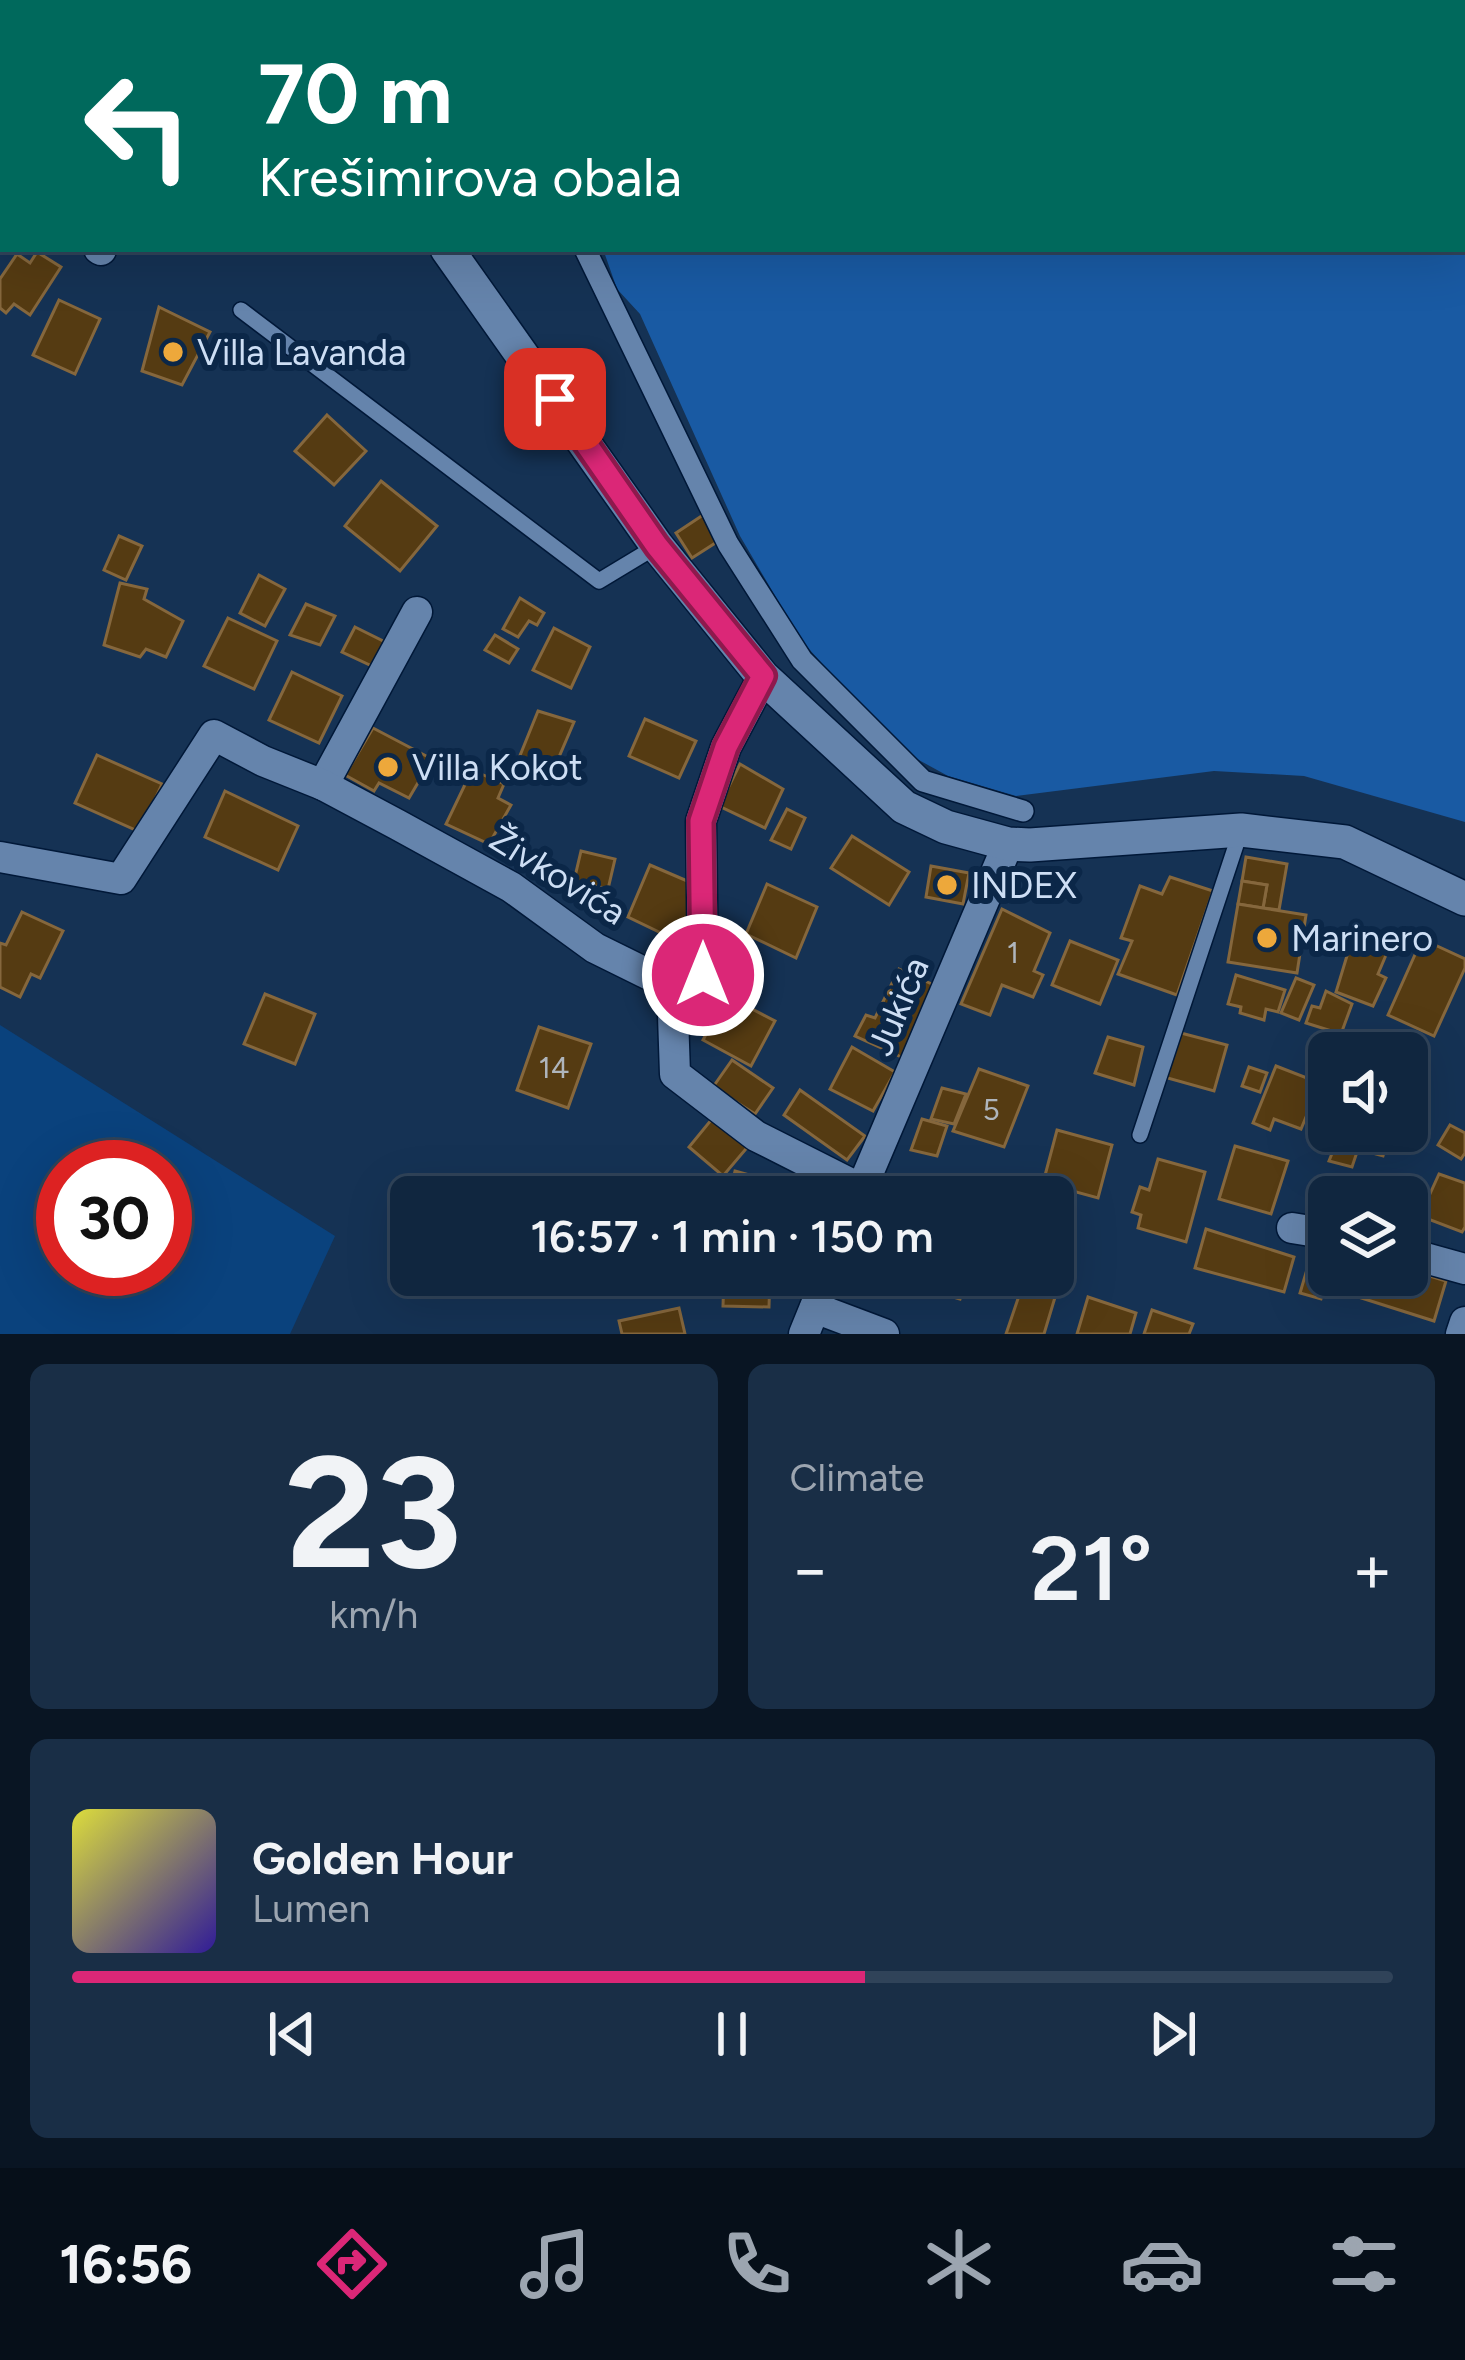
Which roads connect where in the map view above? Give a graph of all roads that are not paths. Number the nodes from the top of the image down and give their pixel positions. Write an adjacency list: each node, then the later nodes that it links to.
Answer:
1 (449, 252): 4 (street)
2 (586, 252): 8 (street)
3 (241, 310): 4 (lane)
4 (657, 546): 6 (street)
5 (417, 612): 7 (street)
6 (763, 676): 10 (street); 13 (street)
7 (323, 785): 11 (street, Živkovića); 15 (street, Živkovića)
8 (1023, 811)
9 (1241, 830): 10 (street); 12 (street); 14 (lane)
10 (1009, 844): 16 (street, Jukića)
11 (0, 857)
12 (1465, 899)
13 (703, 975)
14 (1140, 1136)
15 (829, 1176)
16 (867, 1176)
17 (1292, 1228): 18 (street)
18 (1308, 1231)
19 (1428, 1259): 20 (street)
20 (1465, 1270)
21 (810, 1321): 23 (street)
22 (1465, 1322): 24 (street)
23 (884, 1334)
24 (1461, 1334)

